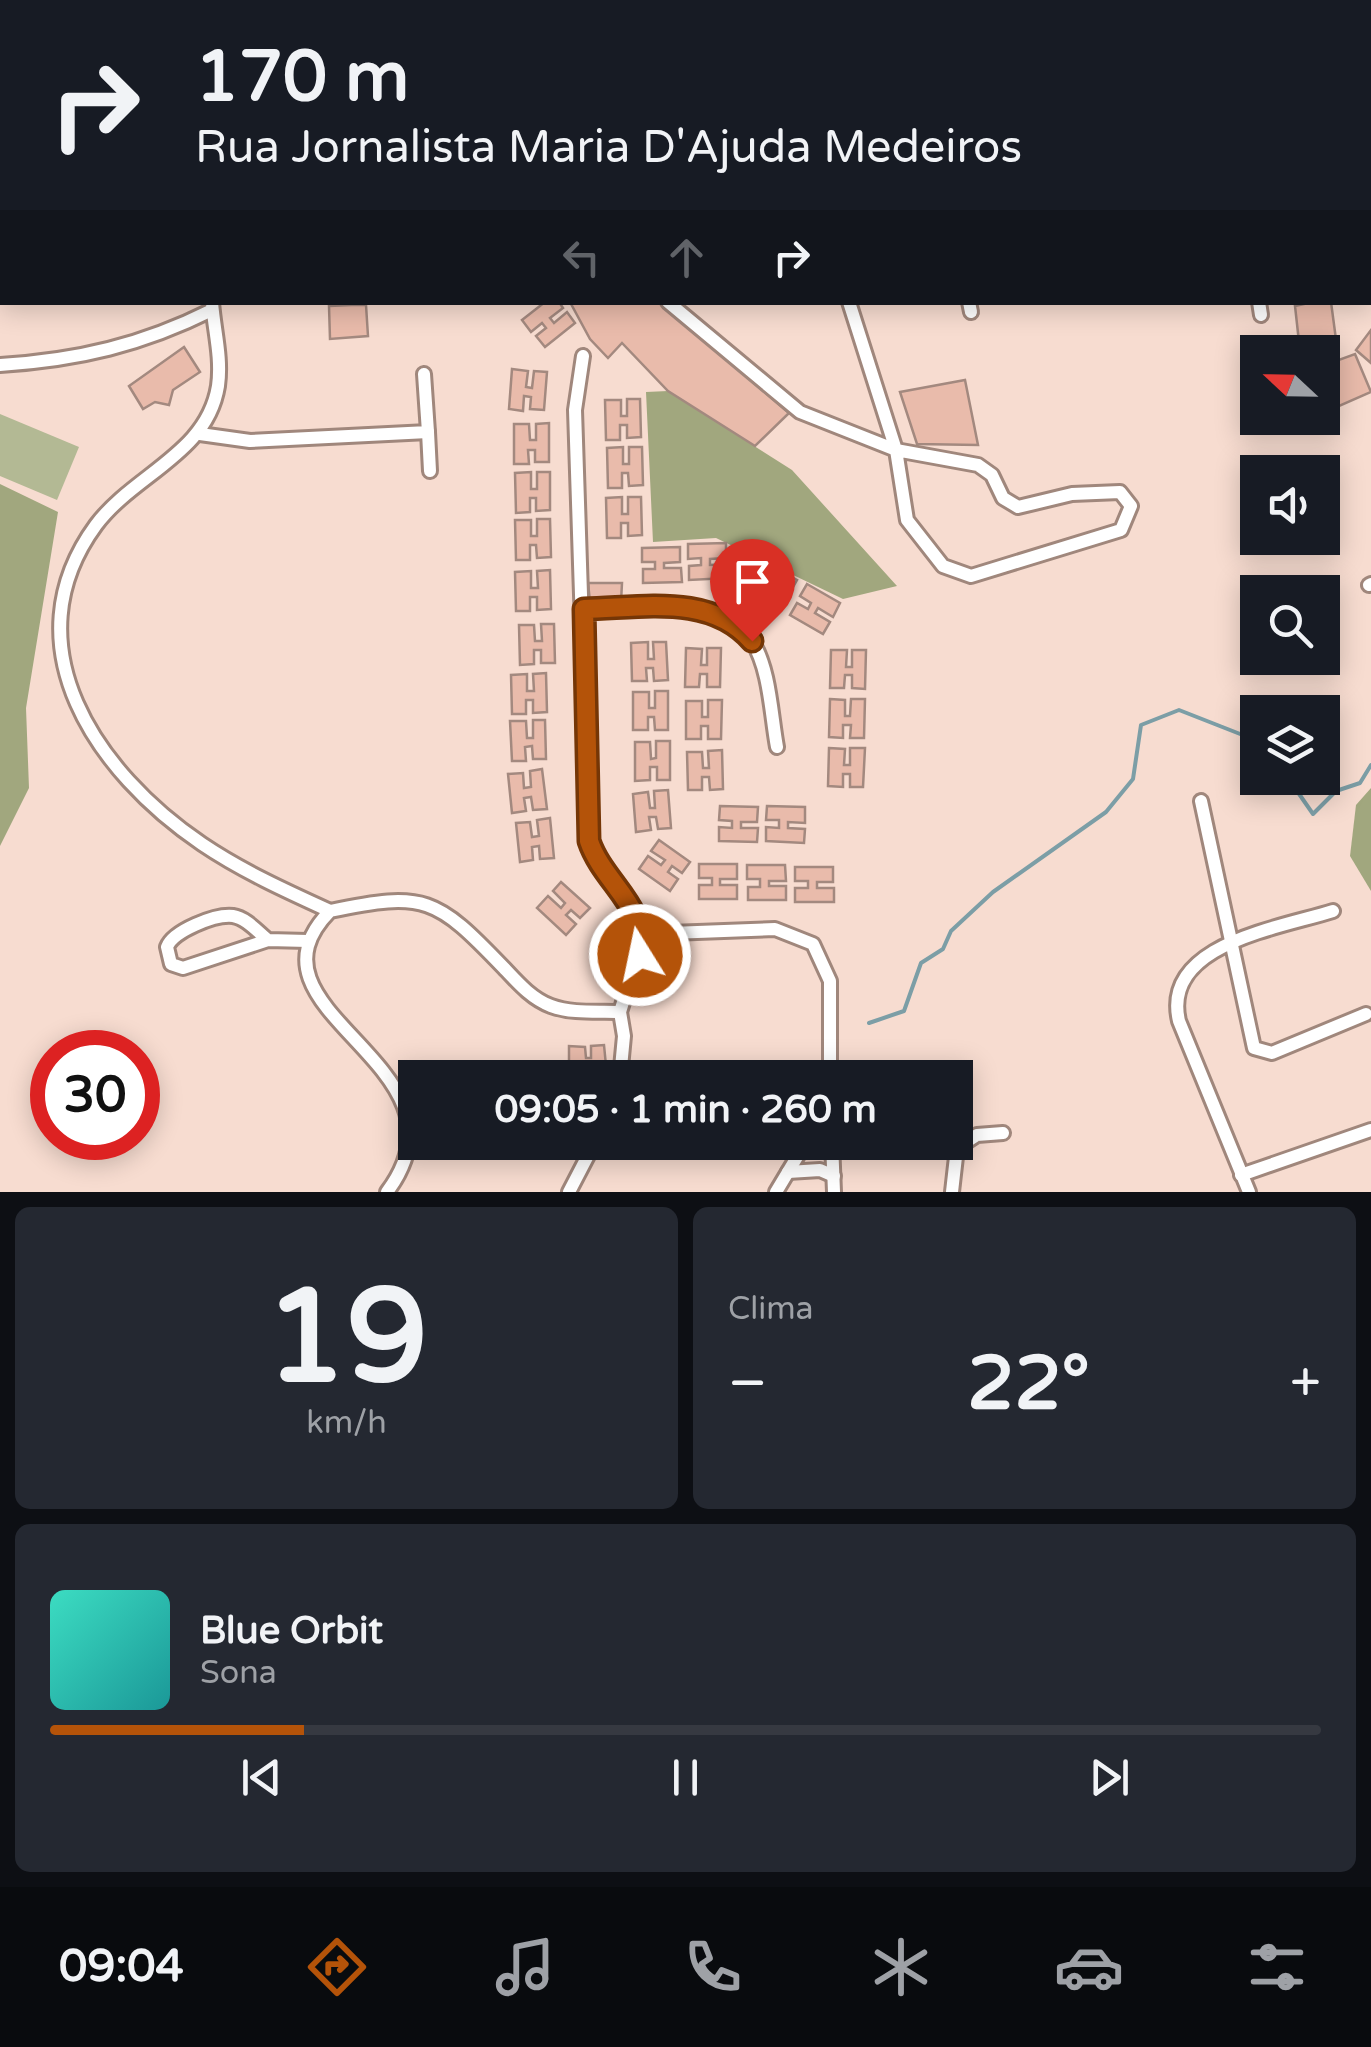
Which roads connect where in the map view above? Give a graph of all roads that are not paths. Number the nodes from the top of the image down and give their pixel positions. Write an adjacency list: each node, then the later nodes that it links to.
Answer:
1 (672, 305): 9 (street)
2 (850, 305): 9 (street)
3 (212, 306): 5 (street); 8 (street)
4 (583, 356): 11 (street)
5 (0, 365)
6 (424, 374): 7 (street)
7 (428, 432): 8 (street); 10 (street)
8 (200, 434): 15 (street)
9 (896, 450): 9 (street)
10 (430, 472)
11 (584, 609): 12 (street); 16 (street)
12 (776, 747)
13 (1201, 801): 19 (street)
14 (1333, 910): 19 (street)
15 (330, 911): 18 (street); 20 (street)
16 (644, 934): 20 (street); 23 (street)
17 (268, 940): 17 (street); 18 (street)
18 (308, 941): 32 (street)
19 (1228, 944): 21 (street); 30 (street)
20 (620, 1012): 22 (street)
21 (1366, 1014)
22 (620, 1060)
23 (830, 1060)
24 (1371, 1130): 30 (street)
25 (1003, 1133): 36 (street)
26 (586, 1160): 33 (street)
27 (795, 1160): 29 (street)
28 (833, 1160): 31 (street)
29 (788, 1172): 31 (street); 34 (street)
30 (1241, 1175): 37 (street)
31 (834, 1176): 35 (street)
32 (387, 1192)
33 (569, 1192)
34 (776, 1192)
35 (834, 1192)
36 (952, 1192)
37 (1250, 1192)

